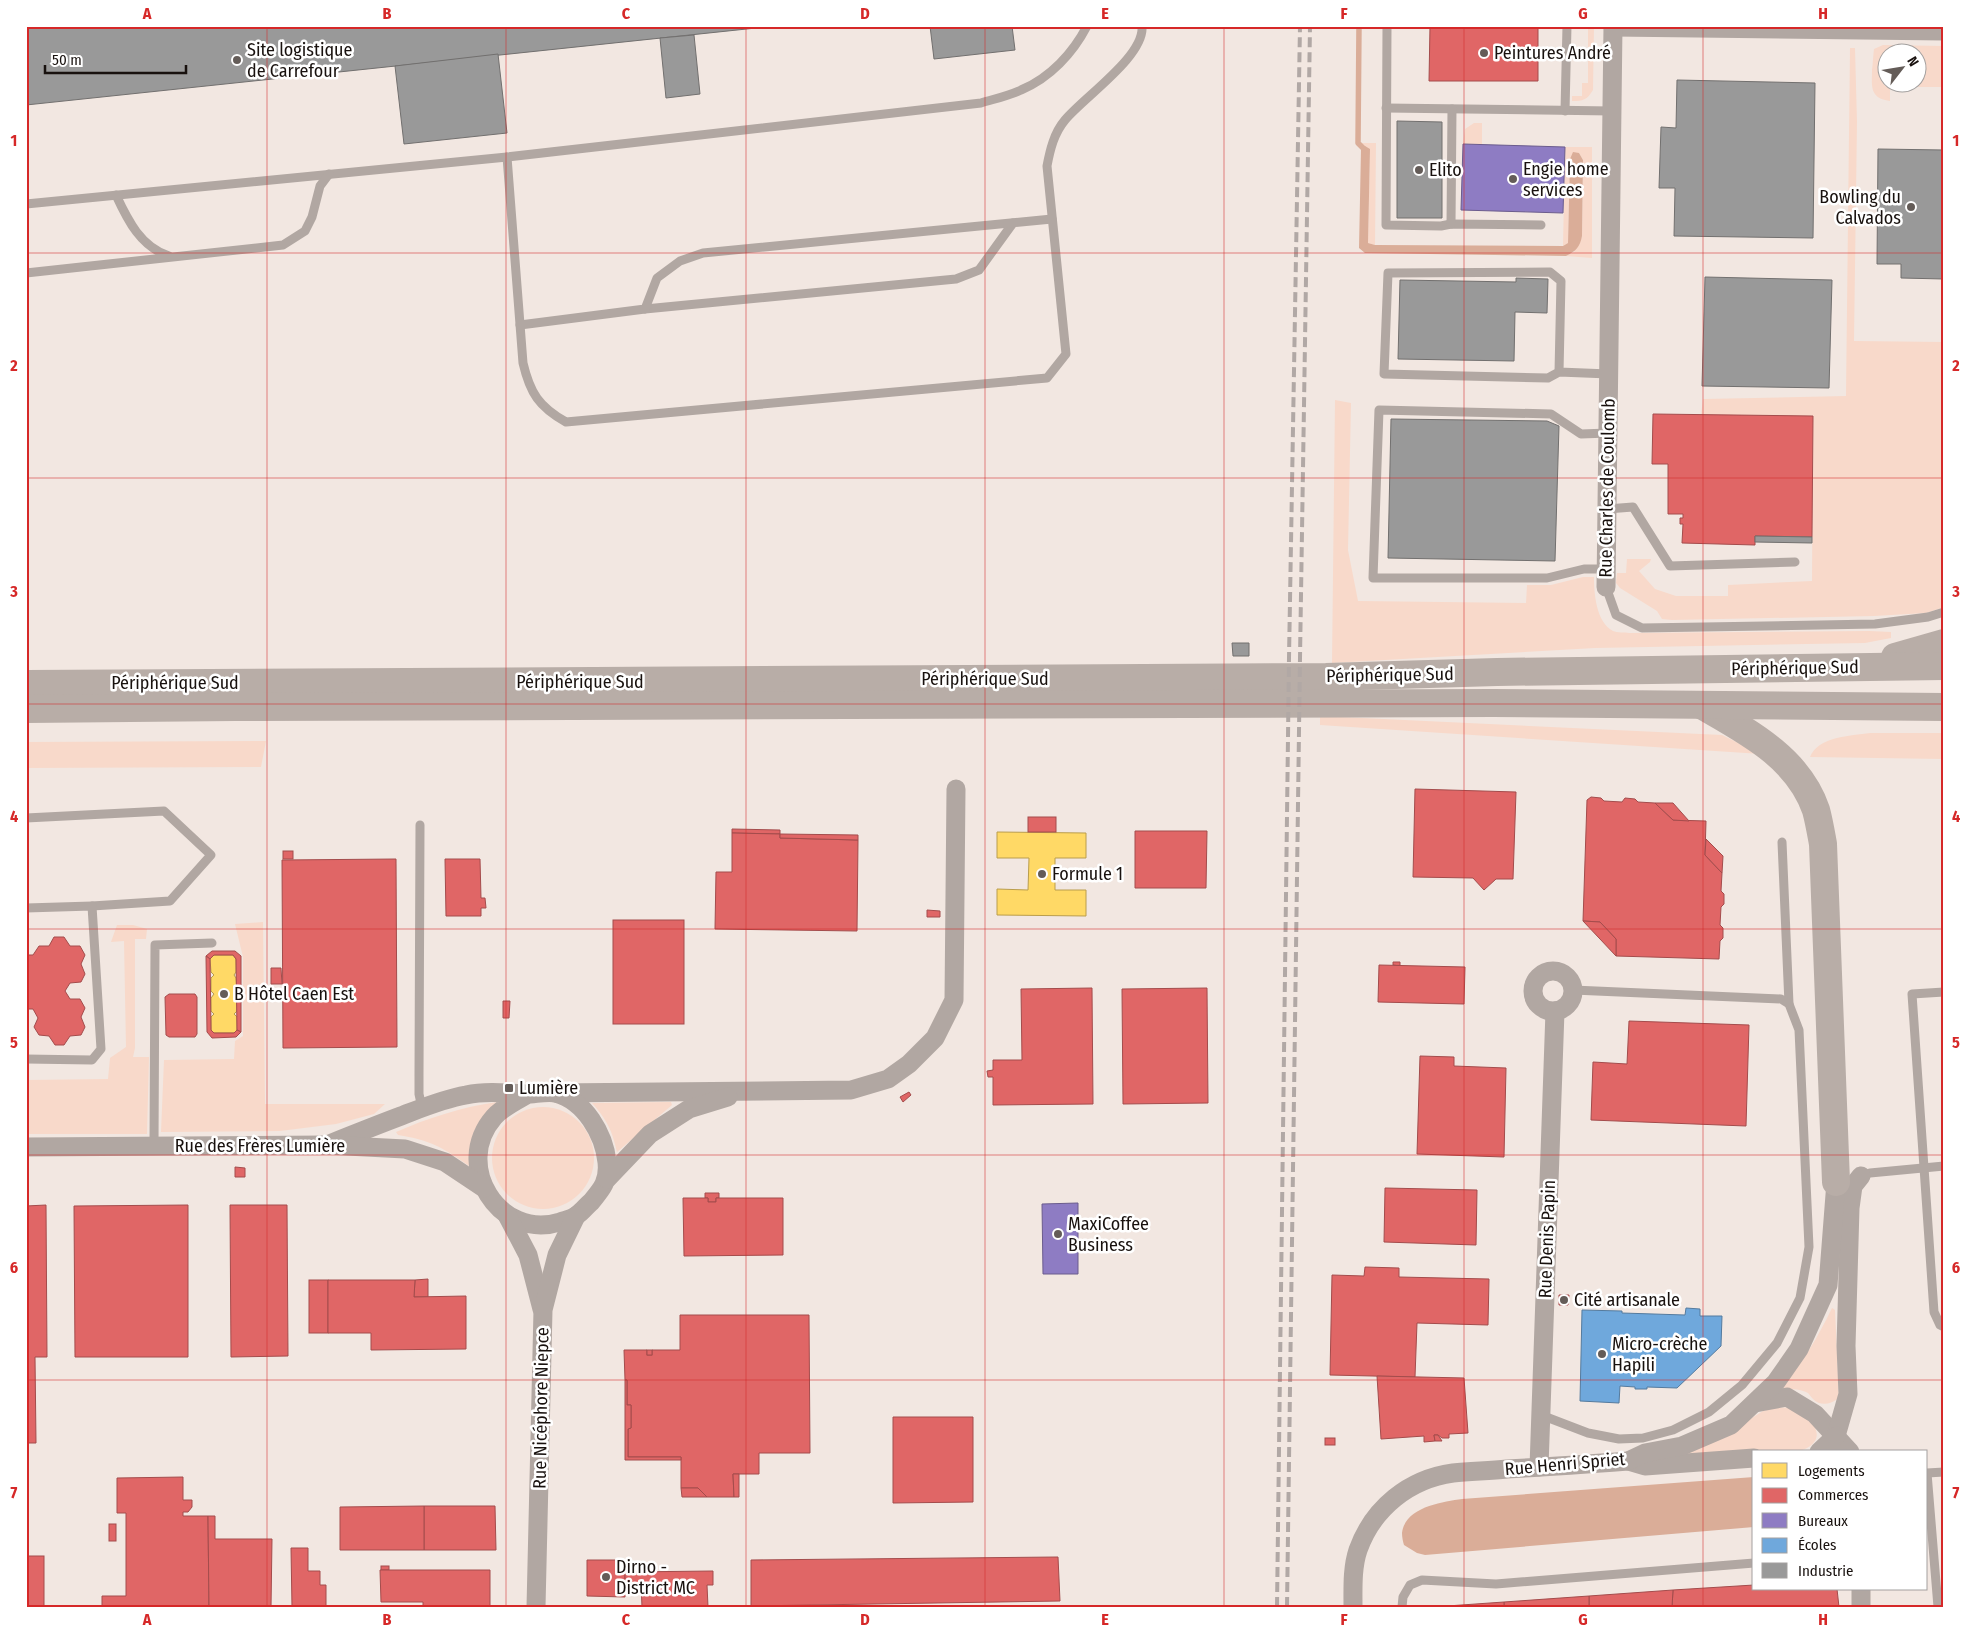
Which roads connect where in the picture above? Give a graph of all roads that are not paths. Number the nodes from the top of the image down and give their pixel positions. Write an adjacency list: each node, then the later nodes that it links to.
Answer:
1 (1087, 26): 11 (lane)
2 (1142, 26): 15 (lane)
3 (1387, 26): 7 (lane)
4 (1567, 26): 9 (lane)
5 (1613, 27): 6 (street, Rue Charles de Coulomb); 10 (street, Rue Charles de Coulomb)
6 (1944, 31)
7 (1386, 108): 8 (lane); 17 (lane)
8 (1452, 109): 9 (lane); 17 (lane)
9 (1564, 111): 10 (lane)
10 (1612, 111): 24 (street, Rue Charles de Coulomb)
11 (507, 157): 12 (lane); 22 (lane)
12 (328, 174): 13 (lane); 19 (lane)
13 (116, 195): 14 (lane); 19 (lane)
14 (26, 204)
15 (1052, 219): 16 (lane); 22 (lane)
16 (1013, 223): 21 (lane); 21 (lane)
17 (1451, 224): 18 (lane)
18 (1541, 225)
19 (172, 257): 20 (lane)
20 (26, 273)
21 (645, 309): 22 (lane)
22 (520, 325)
23 (1559, 372): 23 (lane); 24 (lane)
24 (1609, 374): 25 (street, Rue Charles de Coulomb)
25 (1608, 433): 26 (street, Rue Charles de Coulomb); 28 (lane)
26 (1607, 508): 27 (lane); 28 (street, Rue Charles de Coulomb)
27 (1795, 562)
28 (1606, 578): 29 (lane, Rue Charles de Coulomb)
29 (1944, 612)
30 (1944, 643): 32 (highway)
31 (1944, 666): 32 (highway, Périphérique Sud)
32 (1858, 667): 33 (highway, Périphérique Sud)
33 (26, 684)
34 (1700, 705): 35 (highway, Périphérique Sud); 36 (highway, Périphérique Sud); 59 (highway)
35 (1944, 707)
36 (26, 709)
37 (956, 789): 49 (street)
38 (26, 818): 41 (lane)
39 (420, 825): 52 (lane)
40 (1782, 842): 46 (lane)
41 (92, 906): 42 (lane); 48 (lane)
42 (26, 908)
43 (212, 942): 54 (lane)
44 (1573, 990): 46 (lane); 47 (street); 47 (street)
45 (1944, 992): 57 (lane)
46 (1789, 1004): 66 (lane)
47 (1555, 1011): 66 (street, Rue Denis Papin)
48 (26, 1059)
49 (747, 1091): 50 (street); 58 (street)
50 (555, 1093): 51 (street); 58 (street)
51 (528, 1094): 52 (street); 60 (street)
52 (422, 1108): 53 (street)
53 (327, 1145): 54 (street, Rue des Frères Lumière); 60 (street, Rue des Frères Lumière)
54 (154, 1146): 55 (street, Rue des Frères Lumière)
55 (26, 1147)
56 (1944, 1166): 57 (lane)
57 (1924, 1168): 59 (lane); 64 (lane)
58 (608, 1179): 62 (street)
59 (1848, 1179): 65 (street, Rue Henri Spriet); 67 (street)
60 (484, 1188): 61 (street)
61 (507, 1215): 62 (street); 63 (street)
62 (576, 1216): 63 (street, Rue Nicéphore Niepce)
63 (543, 1310): 78 (street, Rue Nicéphore Niepce)
64 (1944, 1327)
65 (1755, 1402): 67 (street); 71 (street, Rue Henri Spriet)
66 (1541, 1415): 72 (street, Rue Denis Papin)
67 (1836, 1436): 68 (street); 69 (street)
68 (1821, 1450)
69 (1848, 1450)
70 (1752, 1458): 71 (street)
71 (1628, 1461): 72 (street, Rue Henri Spriet)
72 (1539, 1467): 79 (street, Rue Henri Spriet)
73 (1944, 1472): 74 (lane)
74 (1928, 1473)
75 (1928, 1485): 82 (lane)
76 (1752, 1563): 80 (lane)
77 (1861, 1590): 81 (street)
78 (536, 1607)
79 (1353, 1607)
80 (1402, 1607)
81 (1861, 1607)
82 (1938, 1607)

